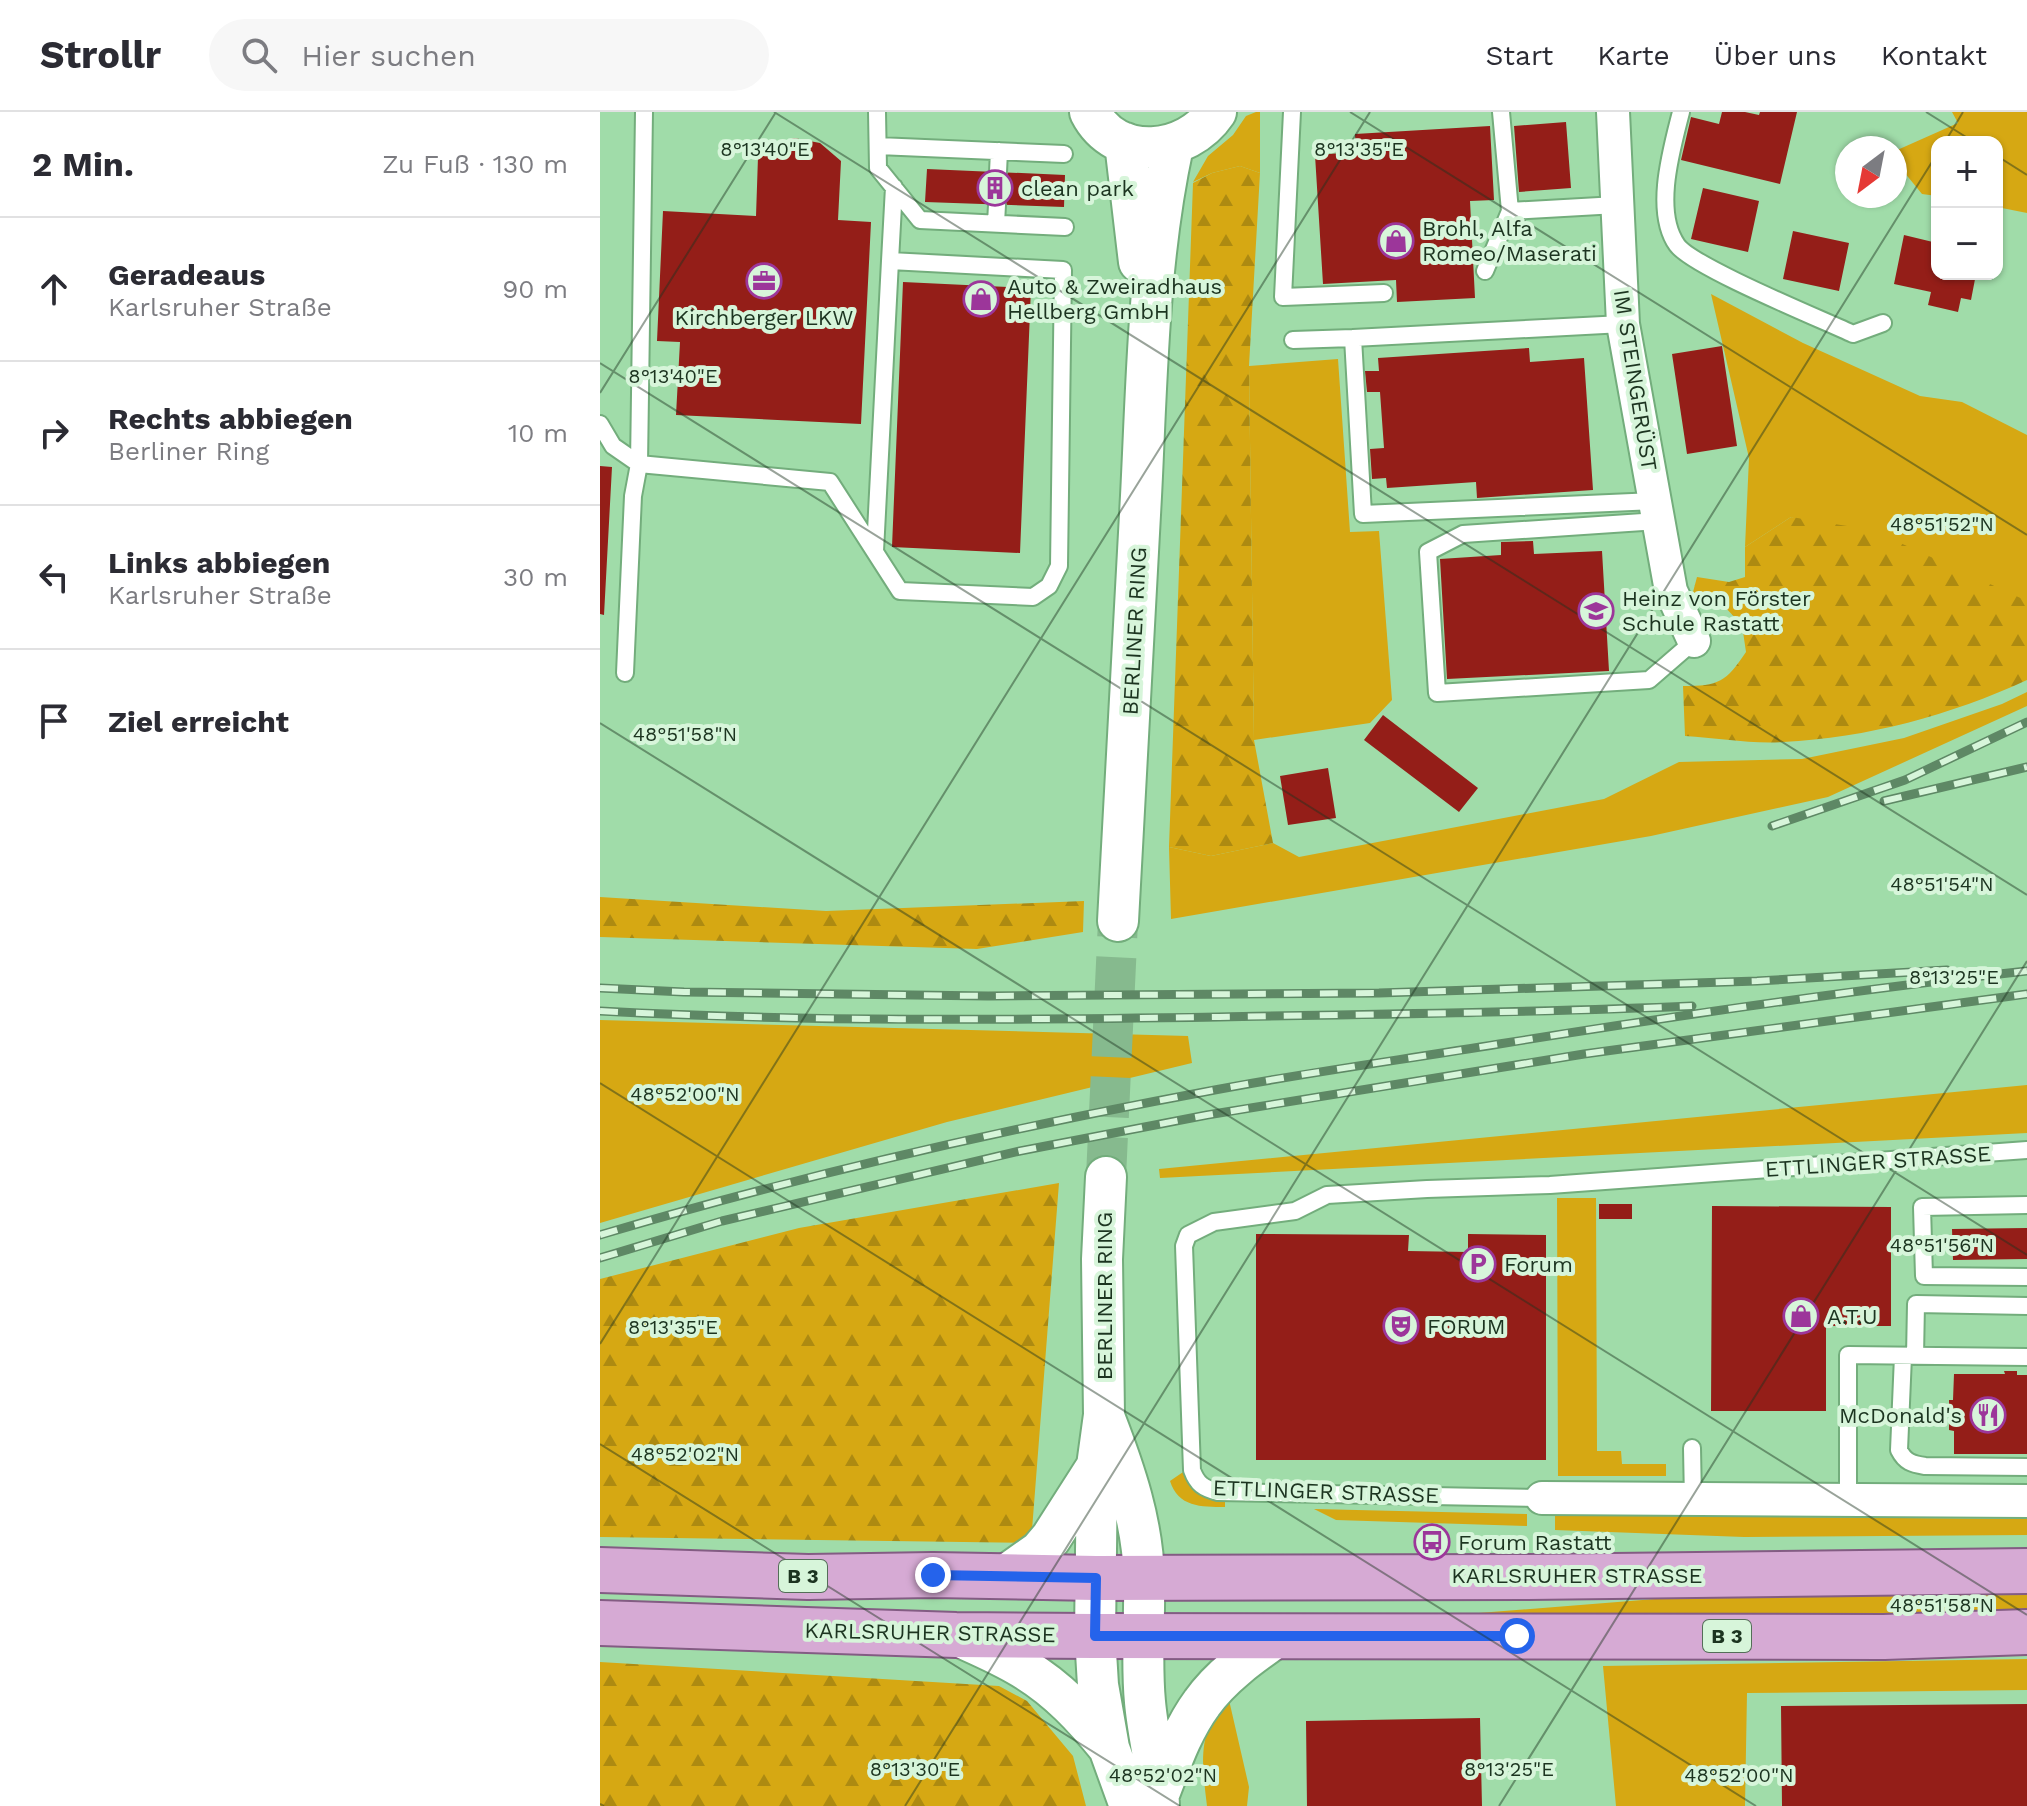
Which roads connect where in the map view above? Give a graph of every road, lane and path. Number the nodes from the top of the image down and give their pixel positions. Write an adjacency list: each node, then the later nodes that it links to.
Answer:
1 (644, 112): 30 (lane)
2 (877, 112): 10 (lane)
3 (1090, 112): 9 (street)
4 (1216, 112): 11 (street)
5 (1292, 112): 23 (lane)
6 (1501, 112): 18 (lane)
7 (1613, 112): 17 (street, IM STEINGERÜST)
8 (1681, 112): 24 (lane)
9 (1125, 143): 11 (street); 27 (street, BERLINER RING)
10 (878, 146): 12 (lane); 15 (lane)
11 (1173, 146): 27 (street, BERLINER RING)
12 (999, 151): 13 (lane); 14 (lane)
13 (1064, 154)
14 (998, 172)
15 (894, 187): 19 (lane); 21 (lane)
16 (997, 205): 19 (lane)
17 (1617, 205): 18 (lane); 25 (street, IM STEINGERÜST)
18 (1510, 211): 22 (lane)
19 (996, 223): 20 (lane)
20 (1065, 227)
21 (890, 261): 32 (lane); 32 (lane)
22 (1485, 271)
23 (1384, 293)
24 (1883, 323)
25 (1623, 324): 26 (lane); 31 (street, IM STEINGERÜST)
26 (1353, 338): 28 (lane); 31 (lane)
27 (1147, 340): 35 (street, BERLINER RING)
28 (1293, 340)
29 (600, 424): 30 (lane)
30 (639, 464): 32 (lane); 34 (lane)
31 (1656, 511): 33 (street, IM STEINGERÜST); 33 (lane)
32 (875, 552)
33 (1694, 641)
34 (625, 673)
35 (1118, 921)
36 (2027, 1150): 47 (lane, ETTLINGER STRASSE)
37 (1106, 1177): 43 (street, BERLINER RING)
38 (2027, 1205): 39 (lane)
39 (2027, 1277)
40 (2027, 1306): 41 (lane)
41 (1909, 1356): 42 (lane); 46 (lane); 49 (lane)
42 (2027, 1357)
43 (1104, 1415): 45 (street, BERLINER RING); 54 (street, BERLINER RING)
44 (1692, 1448): 48 (lane)
45 (1097, 1466): 53 (street); 55 (street, BERLINER RING)
46 (2027, 1467)
47 (1542, 1498): 48 (street, ETTLINGER STRASSE)
48 (1693, 1501): 49 (street, ETTLINGER STRASSE)
49 (1848, 1501): 50 (street, ETTLINGER STRASSE)
50 (2027, 1501)
51 (600, 1570): 53 (main road, KARLSRUHER STRASSE / B 3)
52 (2027, 1571): 54 (main road, KARLSRUHER STRASSE / B 3)
53 (1006, 1575): 55 (main road, KARLSRUHER STRASSE / B 3)
54 (1144, 1577): 55 (main road, KARLSRUHER STRASSE / B 3); 60 (street, BERLINER RING)
55 (1096, 1578): 59 (street, BERLINER RING)
56 (600, 1623): 58 (main road, KARLSRUHER STRASSE / B 3)
57 (2027, 1632): 61 (main road, KARLSRUHER STRASSE / B 3)
58 (956, 1635): 59 (main road, KARLSRUHER STRASSE / B 3); 62 (street)
59 (1095, 1636): 60 (main road, KARLSRUHER STRASSE / B 3); 62 (street, BERLINER RING)
60 (1142, 1636): 61 (main road, KARLSRUHER STRASSE / B 3); 63 (street, BERLINER RING)
61 (1278, 1636): 63 (street)
62 (1109, 1748): 63 (street, BERLINER RING)
63 (1149, 1802)

